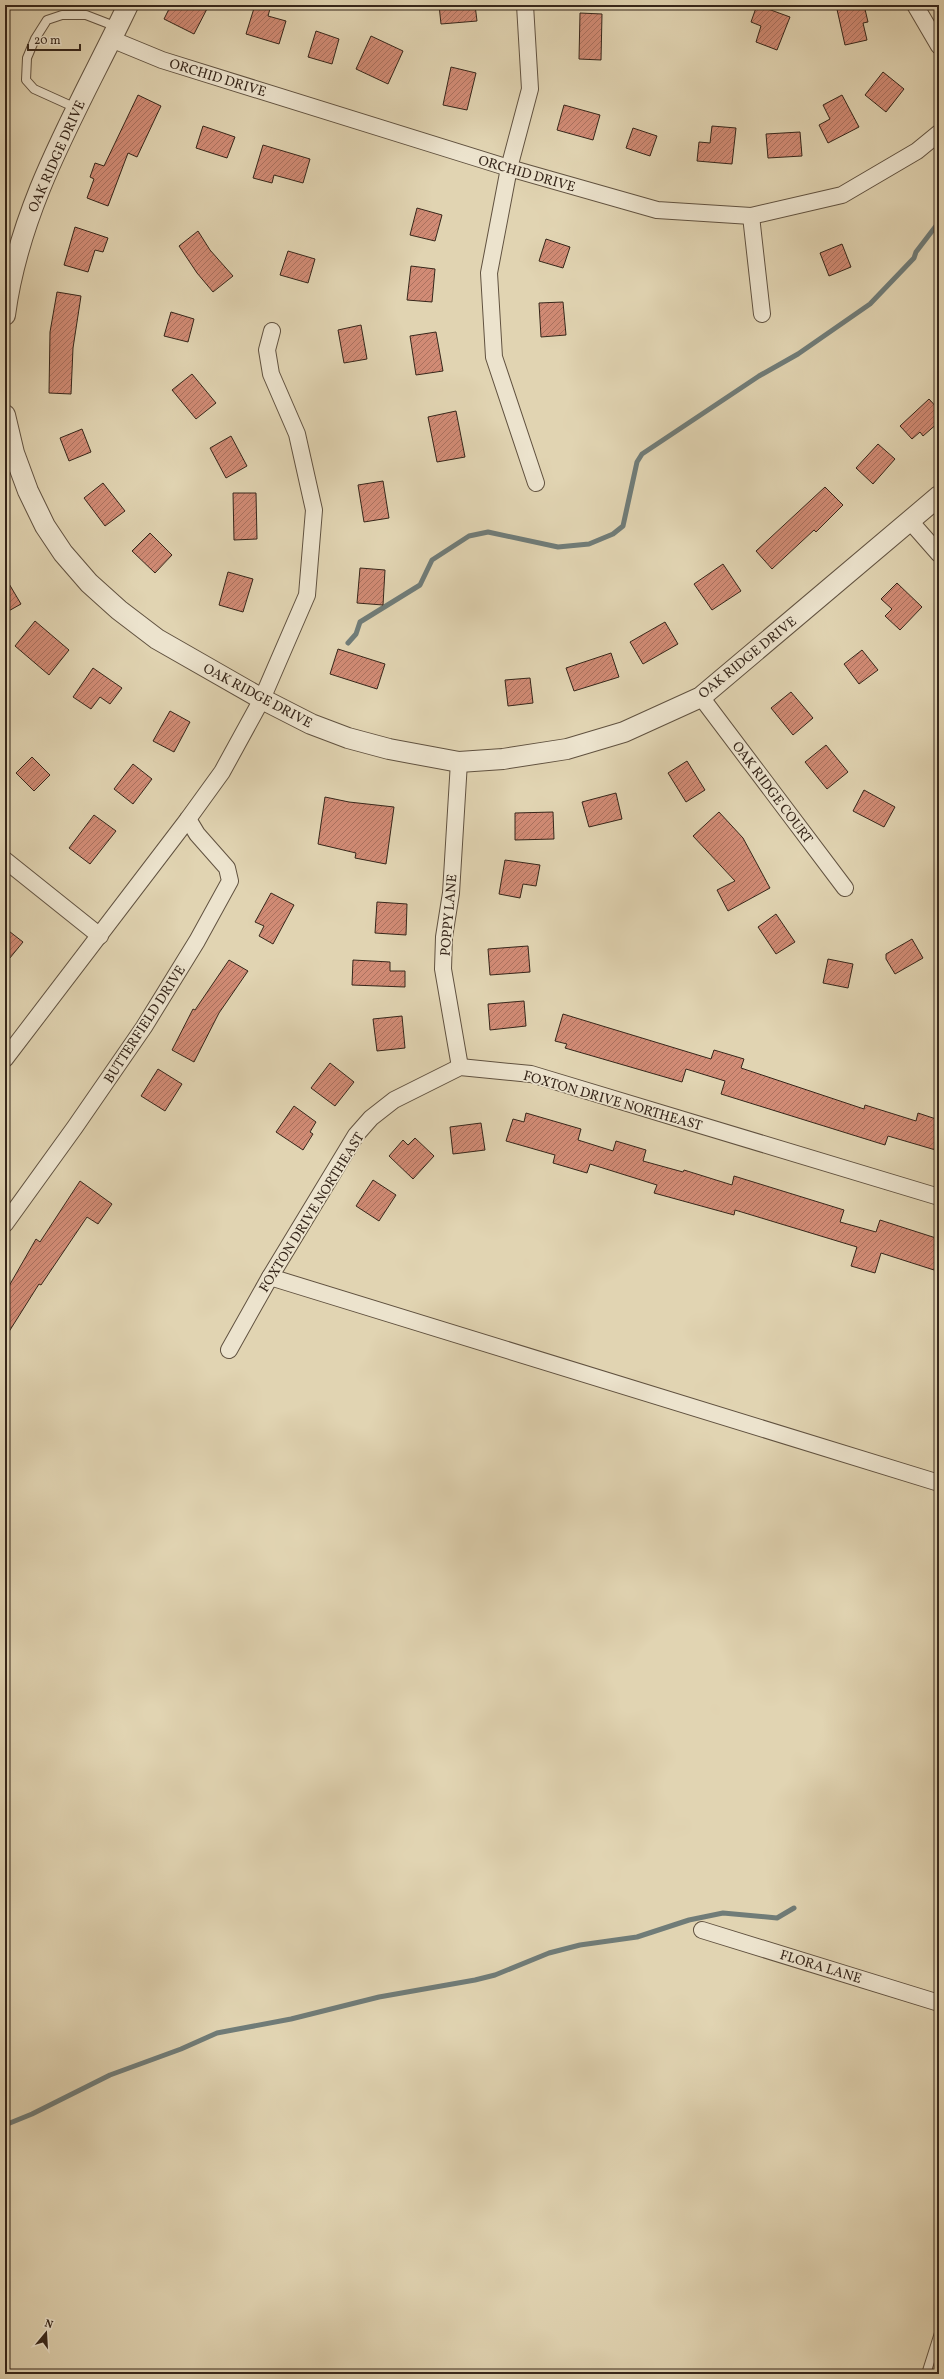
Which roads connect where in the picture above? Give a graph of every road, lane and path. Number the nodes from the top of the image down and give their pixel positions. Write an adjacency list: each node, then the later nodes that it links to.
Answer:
1 (128, 5): 4 (street, OAK RIDGE DRIVE)
2 (525, 5): 8 (street)
3 (915, 5): 5 (street)
4 (114, 33): 6 (street, OAK RIDGE DRIVE); 6 (lane); 8 (street, ORCHID DRIVE)
5 (939, 46)
6 (76, 108): 11 (street, OAK RIDGE DRIVE)
7 (939, 133): 9 (street, ORCHID DRIVE)
8 (509, 168): 9 (street, ORCHID DRIVE); 14 (street)
9 (751, 216): 10 (street)
10 (762, 314)
11 (5, 315)
12 (272, 331): 19 (street)
13 (5, 414): 19 (street, OAK RIDGE DRIVE)
14 (536, 483)
15 (939, 496): 16 (street, OAK RIDGE DRIVE)
16 (910, 521): 17 (street); 18 (street, OAK RIDGE DRIVE)
17 (939, 554)
18 (701, 697): 20 (street, OAK RIDGE DRIVE); 23 (street, OAK RIDGE COURT)
19 (262, 700): 20 (street, OAK RIDGE DRIVE); 21 (street)
20 (459, 762): 26 (street, POPPY LANE)
21 (188, 819): 24 (street); 28 (street, BUTTERFIELD DRIVE)
22 (5, 860): 24 (street)
23 (845, 888)
24 (100, 936): 25 (street)
25 (5, 1059)
26 (460, 1067): 27 (street, FOXTON DRIVE NORTHEAST); 29 (street, FOXTON DRIVE NORTHEAST)
27 (939, 1197)
28 (5, 1224)
29 (270, 1277): 30 (street, FOXTON DRIVE NORTHEAST); 31 (street)
30 (230, 1350)
31 (939, 1483)
32 (702, 1930): 33 (street, FLORA LANE)
33 (939, 2003)
34 (939, 2333): 35 (lane)
35 (926, 2374)

